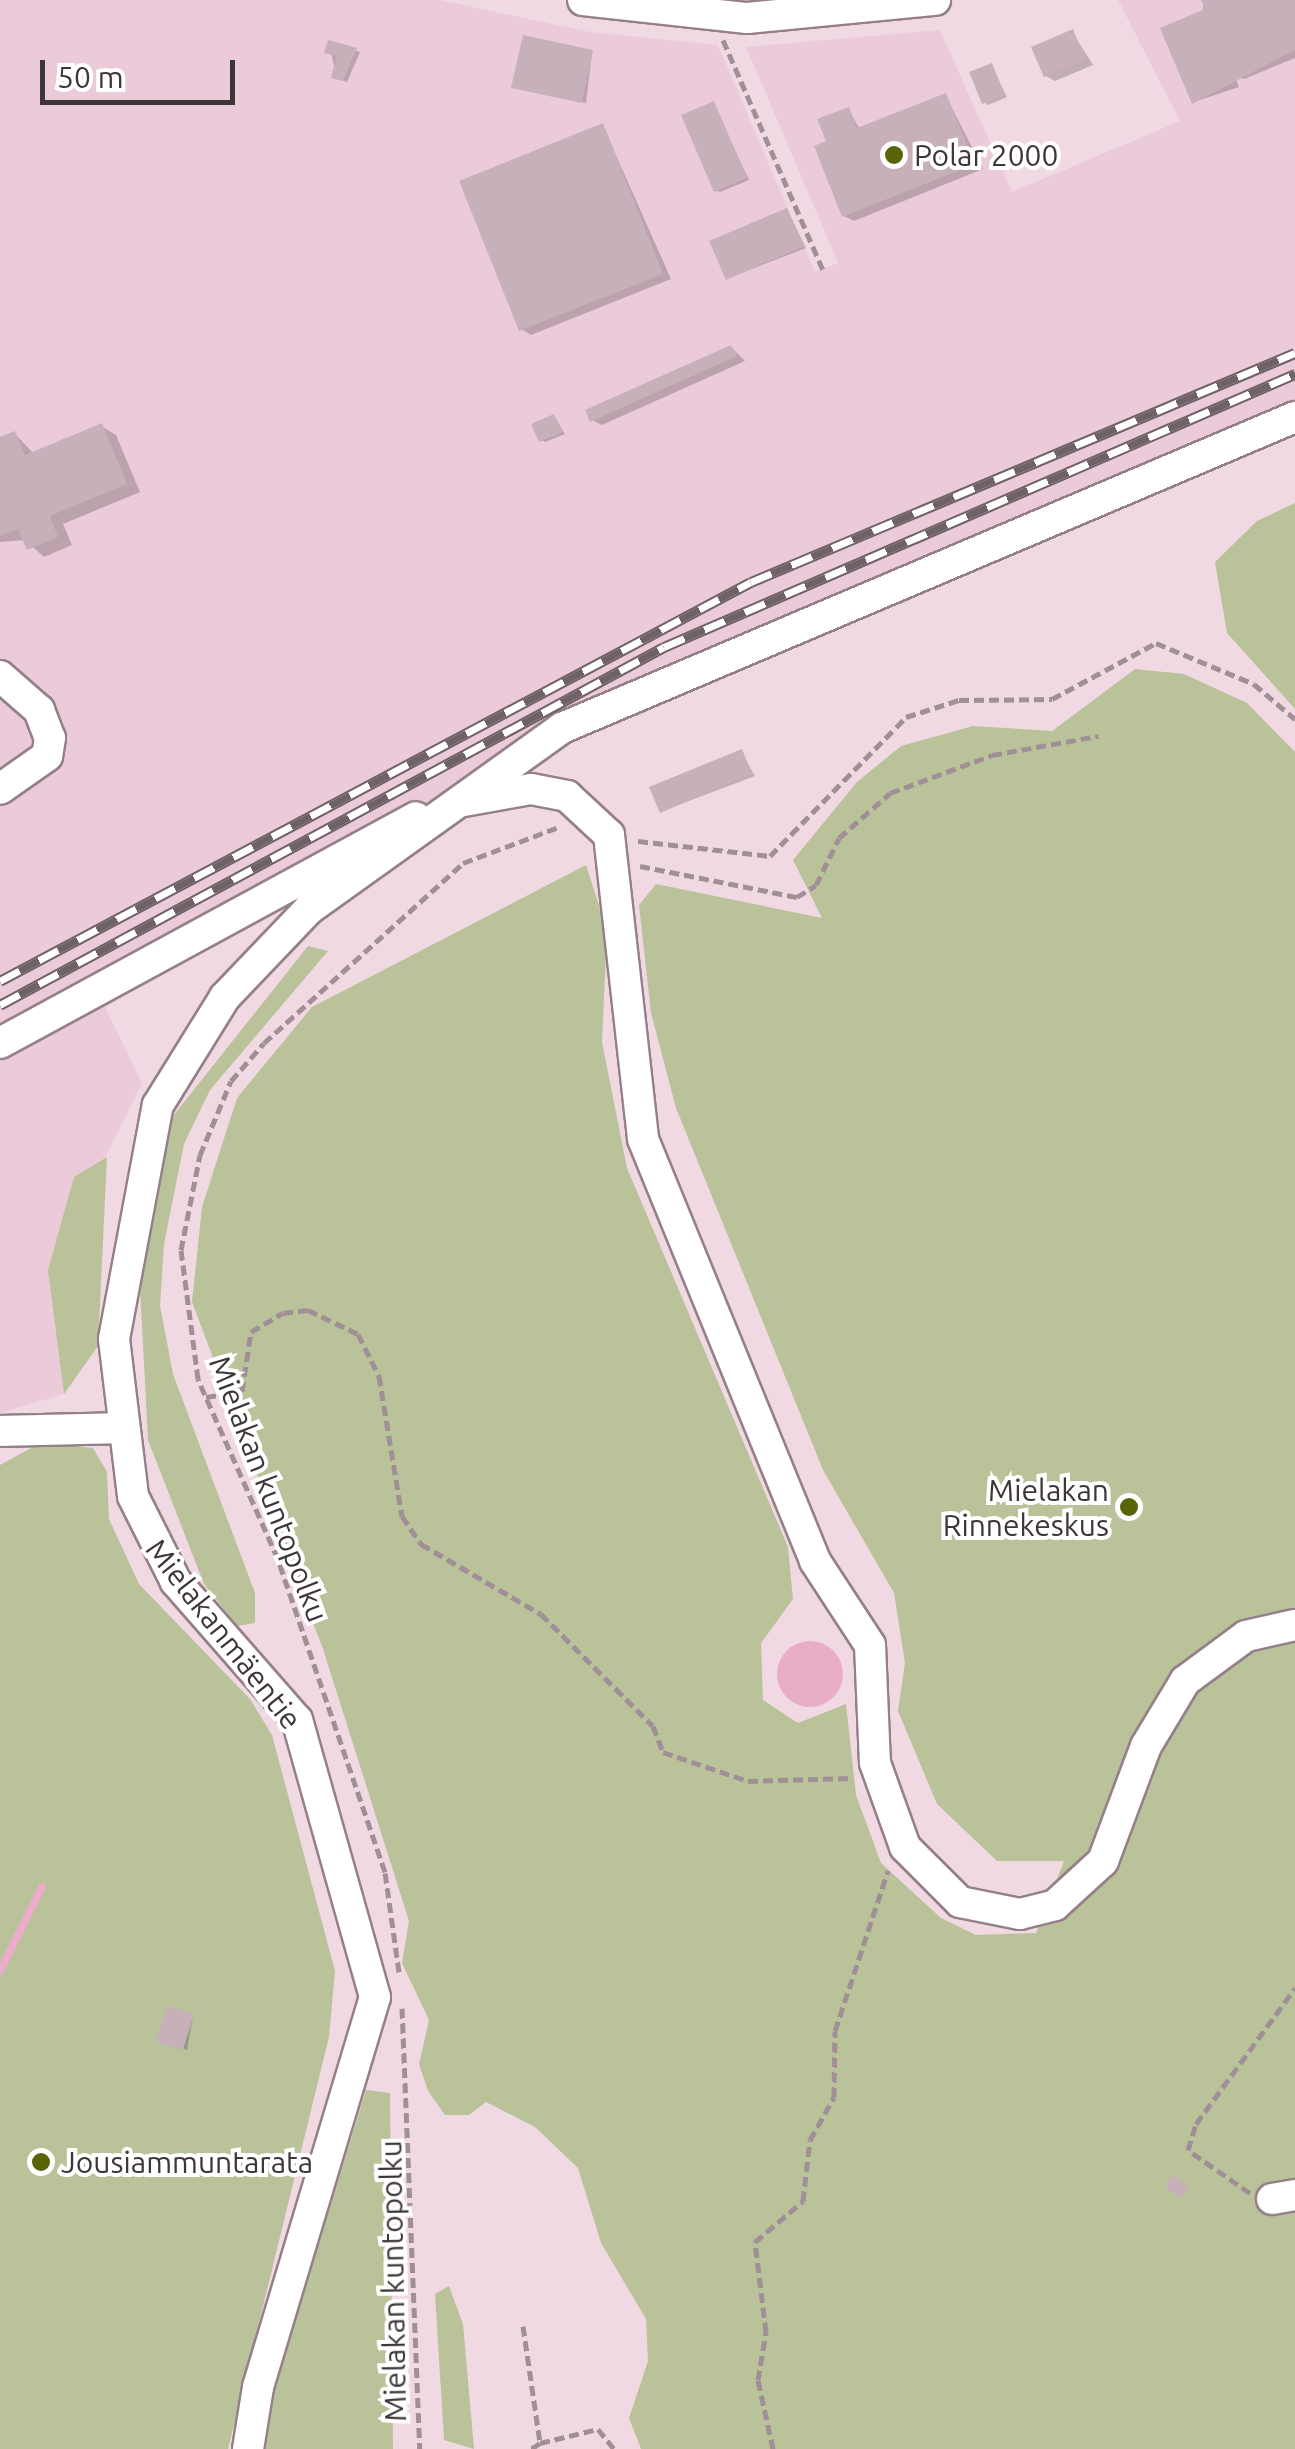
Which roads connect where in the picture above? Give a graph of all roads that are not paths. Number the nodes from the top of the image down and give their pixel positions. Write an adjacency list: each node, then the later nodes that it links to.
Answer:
1 (935, 0): 2 (street)
2 (602, 2)
3 (1295, 417): 6 (street)
4 (0, 676): 5 (street)
5 (0, 789)
6 (452, 804): 7 (street); 8 (street, Mielakanmäentie); 10 (street)
7 (0, 1043)
8 (122, 1428): 9 (street); 11 (street, Mielakanmäentie)
9 (0, 1431)
10 (1295, 1625)
11 (248, 2449)

